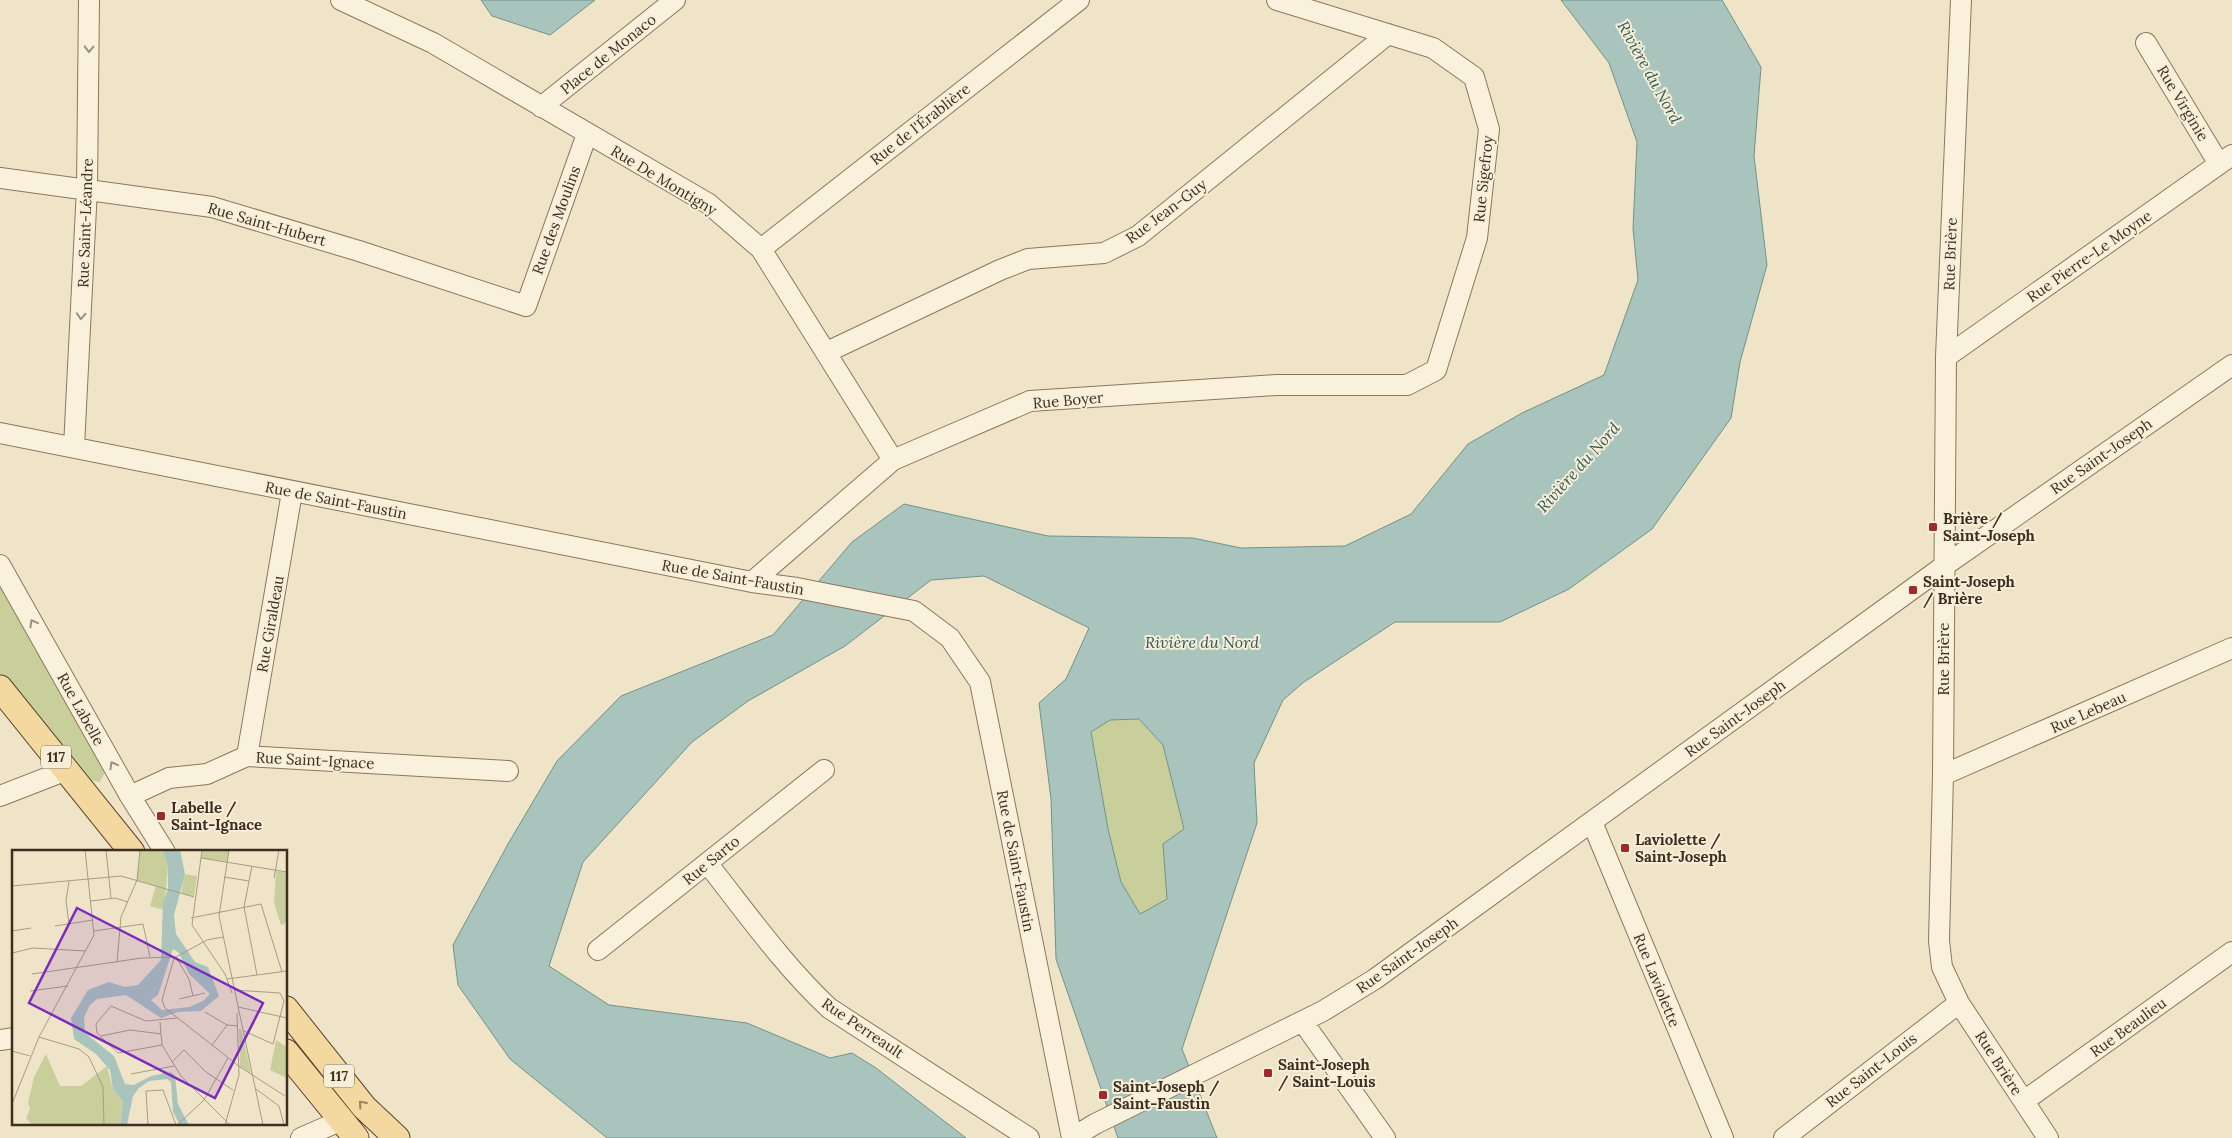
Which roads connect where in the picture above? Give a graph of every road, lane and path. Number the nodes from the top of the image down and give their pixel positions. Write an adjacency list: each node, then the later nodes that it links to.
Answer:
1 (89, 0): 13 (street, Rue Saint-Léandre, one-way to 13)
2 (341, 0): 9 (street, Rue De Montigny)
3 (675, 0): 9 (street, Place de Monaco)
4 (1079, 0): 14 (street, Rue de l'Érablière)
5 (1277, 0): 7 (street, Rue Sigefroy)
6 (1961, 0): 17 (street, Rue Brière)
7 (1388, 34): 16 (street, Rue Jean-Guy); 19 (street, Rue Sigefroy)
8 (2146, 43): 11 (street, Rue Virginie)
9 (542, 107): 10 (street, Rue De Montigny)
10 (587, 134): 14 (street, Rue De Montigny); 15 (street, Rue des Moulins)
11 (2226, 159): 17 (street, Rue Pierre-Le Moyne)
12 (0, 178): 13 (street, Rue Saint-Hubert)
13 (87, 188): 15 (street, Rue Saint-Hubert); 21 (street, Rue Saint-Léandre, one-way to 21)
14 (761, 249): 16 (street, Rue De Montigny)
15 (526, 306)
16 (827, 352): 22 (street, Rue De Montigny)
17 (1946, 357): 25 (street, Rue Brière)
18 (2232, 365): 25 (street, Rue Saint-Joseph)
19 (1436, 370): 22 (street, Rue Boyer)
20 (0, 433): 21 (street, Rue de Saint-Faustin)
21 (74, 446): 23 (street, Rue de Saint-Faustin)
22 (893, 460): 26 (street, Rue Boyer)
23 (292, 492): 26 (street, Rue de Saint-Faustin); 29 (street, Rue Giraldeau)
24 (0, 565): 35 (street, Rue Labelle, one-way to 24)
25 (1944, 566): 33 (street, Rue Brière); 36 (street, Rue Saint-Joseph)
26 (752, 582): 53 (street, Rue de Saint-Faustin)
27 (2232, 648): 33 (street, Rue Lebeau)
28 (0, 688): 30 (main road, 117)
29 (247, 756): 32 (street, Rue Saint-Ignace); 35 (street, Rue Saint-Ignace)
30 (67, 770): 34 (street); 37 (main road, 117)
31 (824, 770): 41 (street, Rue Sarto)
32 (508, 771)
33 (1943, 775): 44 (street, Rue Brière)
34 (0, 796)
35 (130, 796): 40 (street, Rue Labelle)
36 (1592, 822): 46 (street, Rue Saint-Joseph); 55 (street, Rue Laviolette)
37 (112, 825): 38 (main road, 117); 39 (main road, 117)
38 (131, 850)
39 (137, 850)
40 (164, 850)
41 (707, 863): 42 (street, Rue Sarto); 52 (street, Rue Perreault)
42 (598, 950)
43 (2231, 954): 48 (street, Rue Beaulieu)
44 (1959, 1003): 48 (street, Rue Brière); 56 (street, Rue Saint-Louis)
45 (288, 1012): 51 (main road, 117, one-way to 45)
46 (1303, 1022): 53 (street, Rue Saint-Joseph); 54 (street)
47 (288, 1054): 49 (main road, 117)
48 (2024, 1101): 57 (street, Rue Brière)
49 (349, 1129): 50 (street)
50 (301, 1138)
51 (397, 1138)
52 (1029, 1138)
53 (1072, 1138)
54 (1385, 1138)
55 (1723, 1138)
56 (1784, 1138)
57 (2048, 1138)

